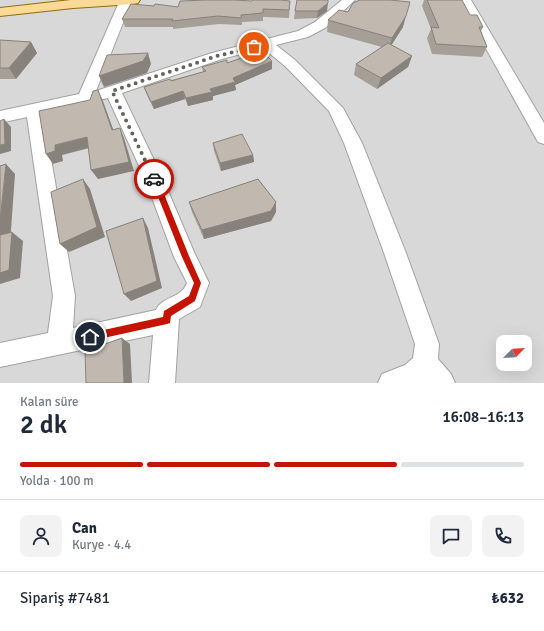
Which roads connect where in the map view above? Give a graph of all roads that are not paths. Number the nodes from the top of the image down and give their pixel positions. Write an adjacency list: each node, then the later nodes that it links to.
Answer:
1 (42, 0): 6 (main road)
2 (126, 0): 3 (main road); 7 (main road); 10 (street)
3 (133, 0)
4 (349, 0): 8 (street)
5 (465, 0): 13 (street)
6 (0, 5)
7 (0, 12)
8 (266, 44): 9 (street); 17 (street)
9 (112, 91): 10 (street); 14 (street)
10 (85, 99): 11 (street)
11 (34, 110): 12 (street); 15 (street)
12 (0, 117)
13 (544, 138)
14 (167, 320): 15 (street); 18 (street)
15 (59, 343): 16 (street)
16 (0, 355)
17 (425, 364): 19 (street); 20 (street)
18 (162, 383)
19 (391, 383)
20 (442, 383)

